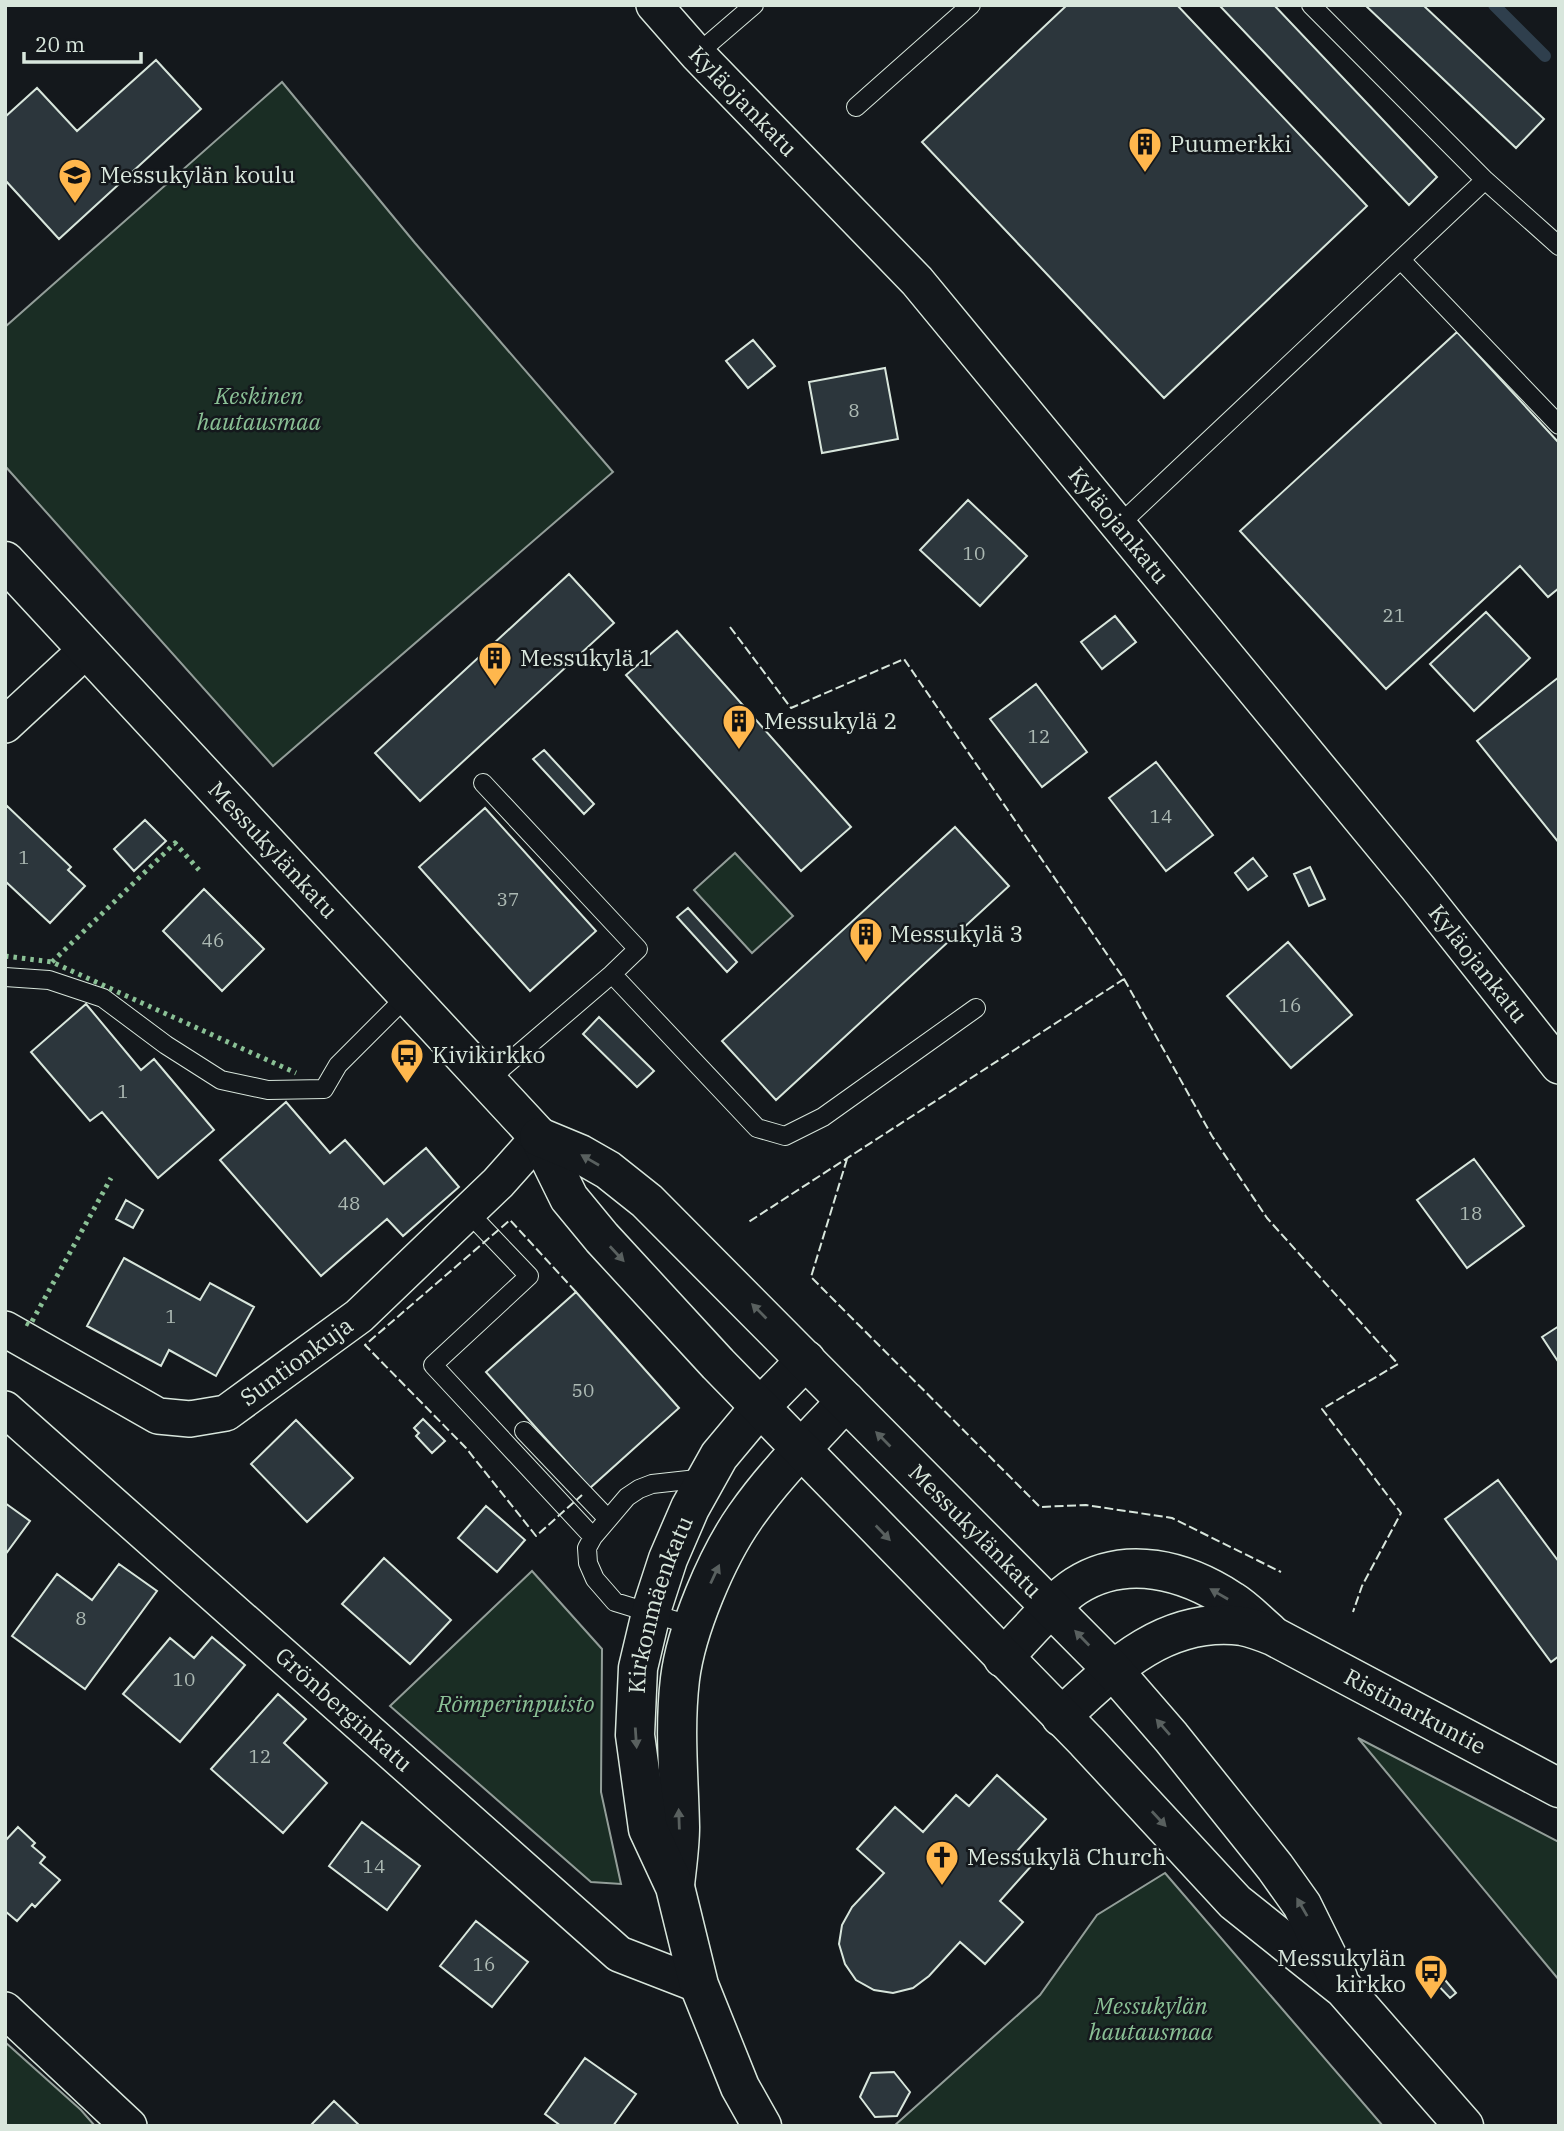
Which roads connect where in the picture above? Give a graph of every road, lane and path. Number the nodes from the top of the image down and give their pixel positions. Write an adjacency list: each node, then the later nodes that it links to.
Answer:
1 (654, 5): 5 (street, Kyläojankatu)
2 (754, 5): 5 (lane)
3 (971, 5): 6 (lane)
4 (1311, 5): 7 (lane)
5 (697, 54): 11 (street, Kyläojankatu)
6 (856, 107)
7 (1485, 180): 8 (lane); 9 (lane)
8 (1559, 246)
9 (1401, 260): 10 (lane); 11 (lane)
10 (1559, 425)
11 (1119, 525): 20 (street, Kyläojankatu)
12 (5, 561): 13 (main road, Messukylänkatu)
13 (86, 650): 14 (street); 18 (main road, Messukylänkatu)
14 (5, 725)
15 (483, 783): 16 (lane)
16 (612, 974): 19 (lane); 21 (lane)
17 (5, 977): 18 (lane)
18 (407, 996): 21 (main road, Messukylänkatu)
19 (976, 1008)
20 (1559, 1066)
21 (487, 1081): 22 (main road, Messukylänkatu)
22 (539, 1137): 23 (street, Suntionkuja); 25 (main road, Messukylänkatu, one-way to 22); 27 (main road, Messukylänkatu, one-way to 27)
23 (468, 1212): 24 (street, Suntionkuja); 33 (lane)
24 (5, 1329)
25 (807, 1360): 26 (main road, Messukylänkatu); 27 (main road, Kirkonmäenkatu)
26 (846, 1401): 30 (main road, Kirkonmäenkatu); 34 (main road, Messukylänkatu, one-way to 26)
27 (760, 1407): 30 (main road, Messukylänkatu); 31 (main road, Kirkonmäenkatu)
28 (5, 1409): 43 (street, Grönberginkatu)
29 (524, 1431): 32 (lane)
30 (801, 1450): 36 (main road, Kirkonmäenkatu, one-way to 30); 38 (main road, Messukylänkatu, one-way to 38)
31 (706, 1478): 32 (lane); 35 (main road, Kirkonmäenkatu)
32 (608, 1519): 33 (lane)
33 (593, 1537): 35 (lane)
34 (1053, 1608): 37 (main road, Ristinarkuntie, one-way to 34); 38 (main road, Ristinarkuntie); 39 (main road, Messukylänkatu, one-way to 34)
35 (651, 1614): 36 (lane); 42 (main road, Kirkonmäenkatu, one-way to 42)
36 (693, 1626): 42 (main road, Kirkonmäenkatu, one-way to 36)
37 (1273, 1636): 39 (main road, Ristinarkuntie); 41 (main road, Ristinarkuntie)
38 (1003, 1658): 40 (main road, Messukylänkatu)
39 (1112, 1669): 40 (main road, Ristinarkuntie); 44 (main road, Messukylänkatu, one-way to 39)
40 (1061, 1717): 44 (main road, Messukylänkatu, one-way to 44)
41 (1559, 1788)
42 (675, 1887): 43 (main road, Kirkonmäenkatu)
43 (699, 1986): 47 (main road, Kirkonmäenkatu)
44 (1344, 1989): 48 (main road, Messukylänkatu)
45 (5, 2010): 46 (street)
46 (129, 2126)
47 (762, 2126)
48 (1464, 2126)

